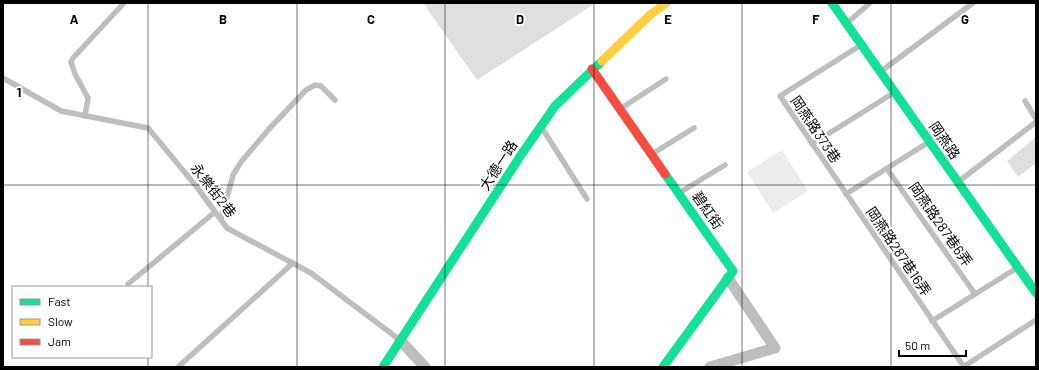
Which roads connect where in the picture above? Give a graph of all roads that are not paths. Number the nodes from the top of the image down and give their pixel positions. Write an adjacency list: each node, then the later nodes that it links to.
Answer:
1 (124, 3): 16 (lane)
2 (666, 3): 8 (street, 大德一路)
3 (832, 3): 6 (street, 岡燕路)
4 (870, 3): 6 (lane)
5 (973, 3): 9 (lane)
6 (846, 24): 7 (street, 岡燕路)
7 (861, 44): 9 (street, 岡燕路); 22 (lane, 岡燕路373巷)
8 (592, 69): 15 (street, 碧紅街); 19 (street, 大德一路)
9 (880, 72): 12 (street, 岡燕路)
10 (3, 78): 16 (lane, 永樂街2巷)
11 (666, 79): 15 (lane)
12 (895, 92): 21 (street, 岡燕路); 22 (lane)
13 (335, 100): 31 (lane)
14 (1024, 101): 17 (lane)
15 (620, 109): 23 (street, 碧紅街)
16 (85, 116): 30 (lane, 永樂街2巷)
17 (1036, 119)
18 (1036, 122): 26 (lane)
19 (541, 126): 29 (lane); 40 (street, 大德一路)
20 (694, 128): 23 (lane)
21 (929, 141): 25 (lane); 26 (street, 岡燕路)
22 (812, 144): 28 (lane, 岡燕路373巷)
23 (651, 154): 27 (street, 碧紅街)
24 (724, 165): 27 (lane)
25 (886, 169): 28 (lane); 37 (lane, 岡燕路287巷6弄)
26 (958, 182): 33 (street, 岡燕路)
27 (679, 193): 34 (street, 碧紅街)
28 (846, 194): 38 (lane, 岡燕路287巷16弄)
29 (587, 199)
30 (215, 212): 31 (lane, 永樂街2巷); 35 (lane)
31 (221, 219): 32 (lane, 永樂街2巷)
32 (293, 263): 40 (lane, 永樂街2巷); 41 (lane)
33 (1018, 267): 36 (street, 岡燕路); 37 (lane)
34 (728, 278): 44 (street); 45 (street)
35 (128, 284)
36 (1036, 293)
37 (975, 294): 38 (lane)
38 (932, 320): 46 (lane, 岡燕路287巷16弄)
39 (1036, 320): 46 (lane)
40 (400, 340): 42 (street, 大德一路); 43 (street)
41 (178, 367)
42 (383, 367)
43 (425, 367)
44 (663, 367)
45 (710, 367)
46 (964, 367)

